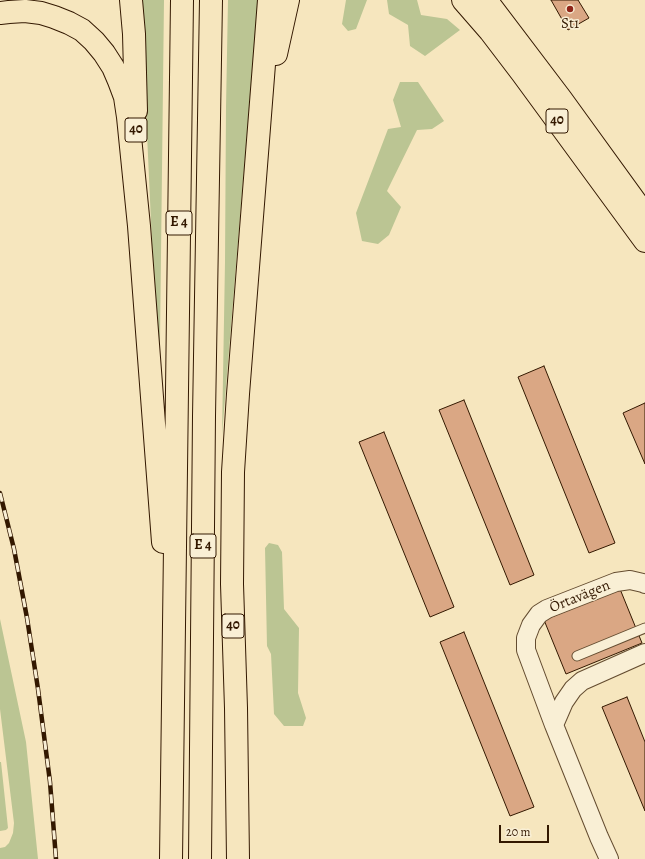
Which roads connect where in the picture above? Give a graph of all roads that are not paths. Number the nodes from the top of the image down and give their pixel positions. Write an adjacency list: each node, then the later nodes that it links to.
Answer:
1 (131, 0): 10 (highway, 40)
2 (182, 0): 16 (highway, E 4)
3 (211, 0): 19 (highway, E 4)
4 (269, 0): 8 (highway)
5 (288, 0): 8 (highway, 40)
6 (469, 1): 9 (highway, 40); 11 (highway, 40)
7 (0, 13): 10 (highway)
8 (259, 125): 20 (highway, 40)
9 (645, 215)
10 (139, 226): 16 (highway, 40)
11 (645, 241)
12 (645, 584): 17 (street, Örtavägen)
13 (645, 628): 15 (lane)
14 (645, 653): 17 (street)
15 (578, 656)
16 (173, 684): 18 (highway, E 4)
17 (554, 725): 21 (street, Örtavägen)
18 (171, 859)
19 (200, 859)
20 (238, 859)
21 (609, 859)

